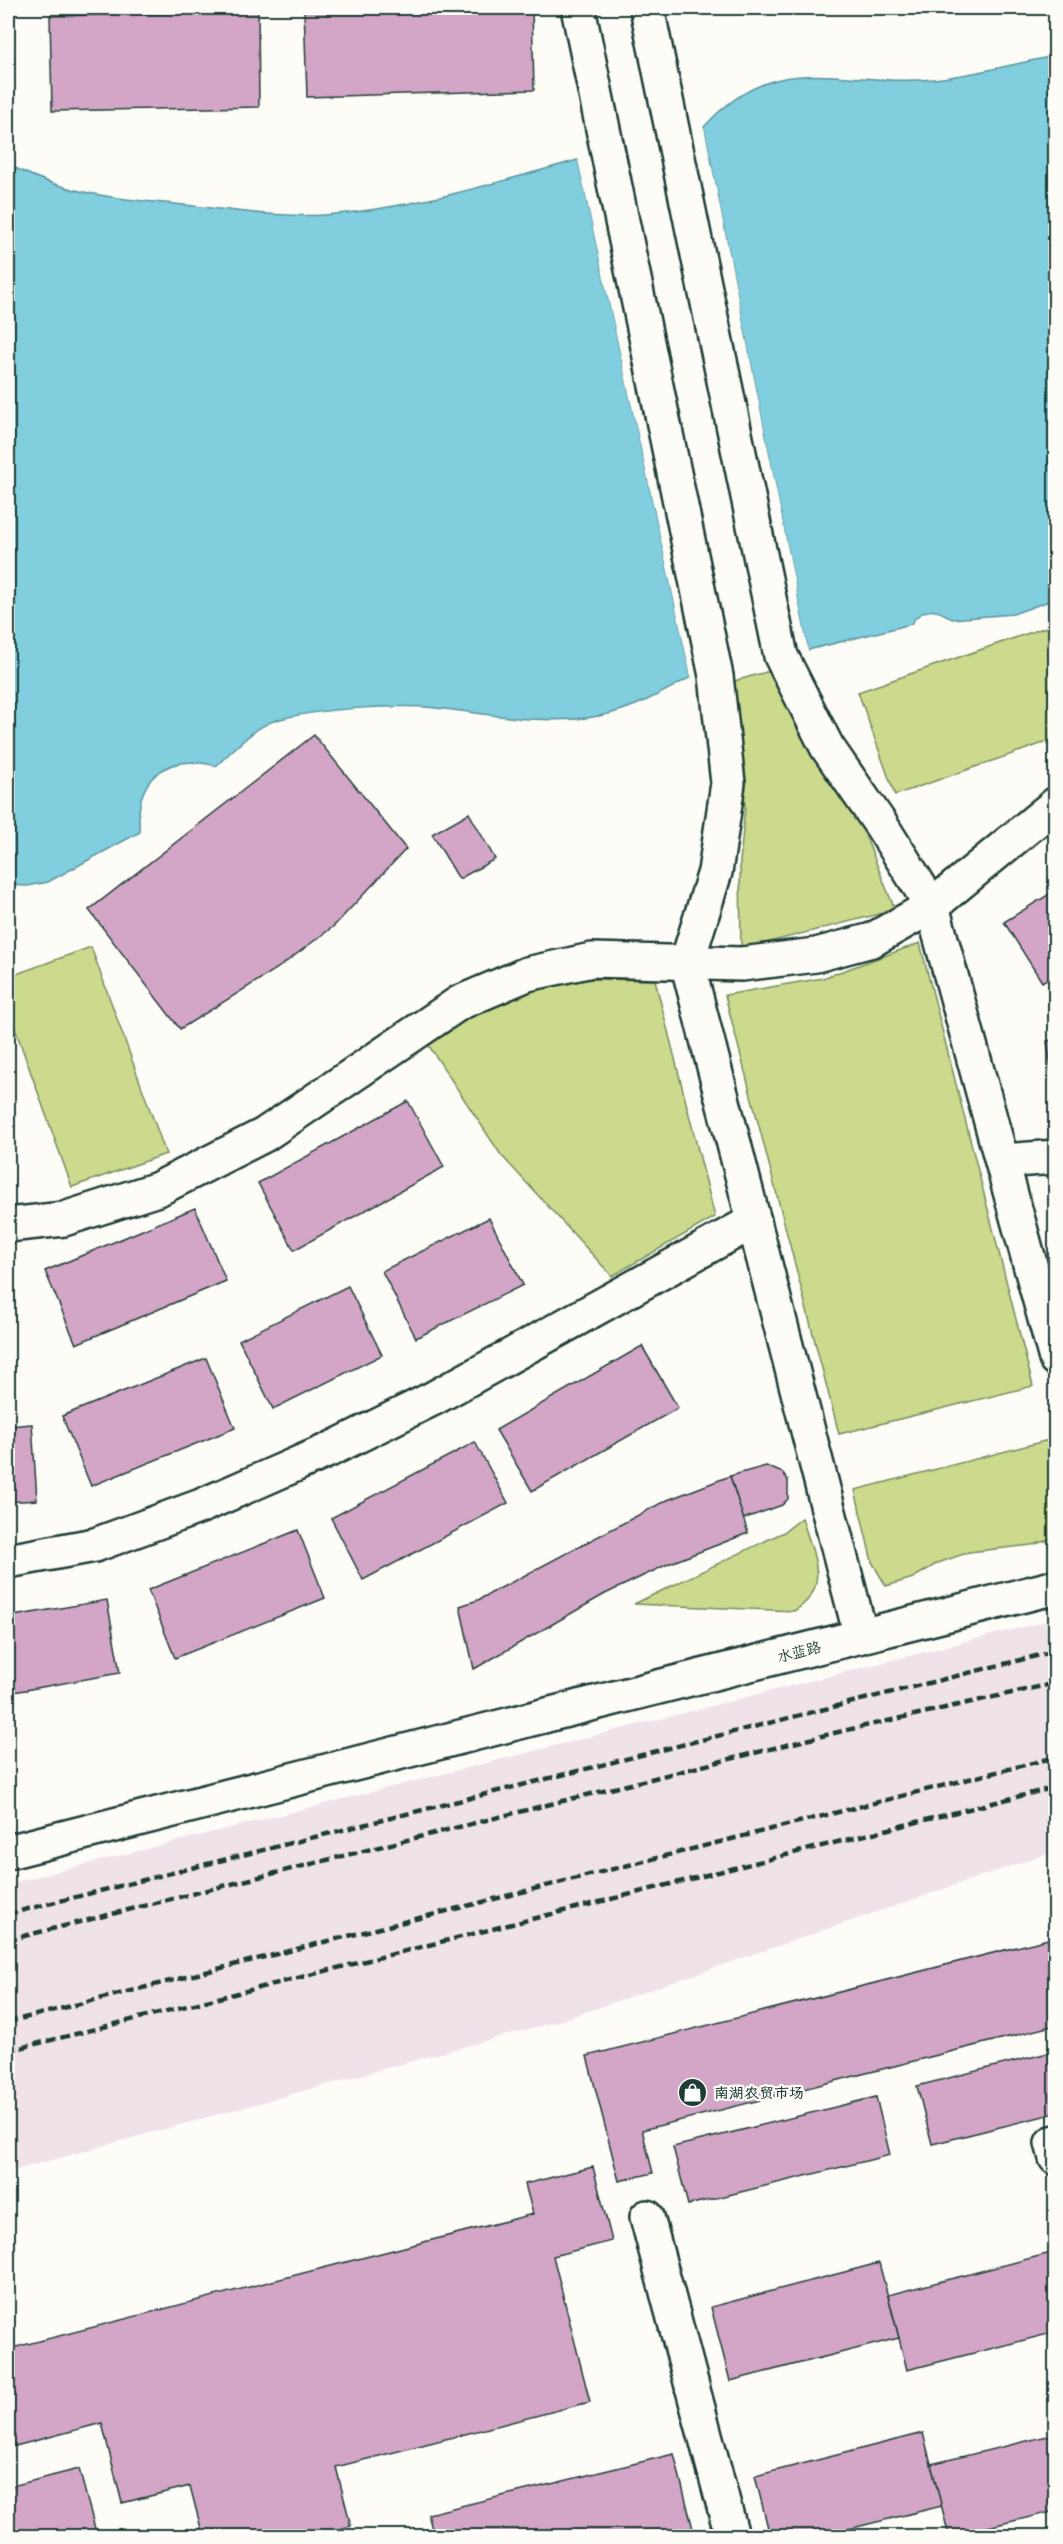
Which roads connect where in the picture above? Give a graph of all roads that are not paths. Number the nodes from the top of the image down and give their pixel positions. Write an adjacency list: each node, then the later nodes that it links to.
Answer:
1 (578, 8): 5 (street)
2 (647, 8): 4 (street)
3 (1056, 804): 4 (street)
4 (932, 906): 5 (street); 7 (street)
5 (687, 962): 8 (street); 9 (street)
6 (1056, 1156): 7 (street)
7 (1002, 1161): 10 (street)
8 (754, 1221): 11 (street); 13 (street)
9 (8, 1224)
10 (1056, 1359)
11 (8, 1561)
12 (1056, 1587): 13 (street, 水蓝路)
13 (861, 1636): 14 (street, 水蓝路)
14 (8, 1852)
15 (1056, 2142): 16 (street)
16 (1056, 2158)
17 (647, 2217): 18 (street)
18 (732, 2536)

